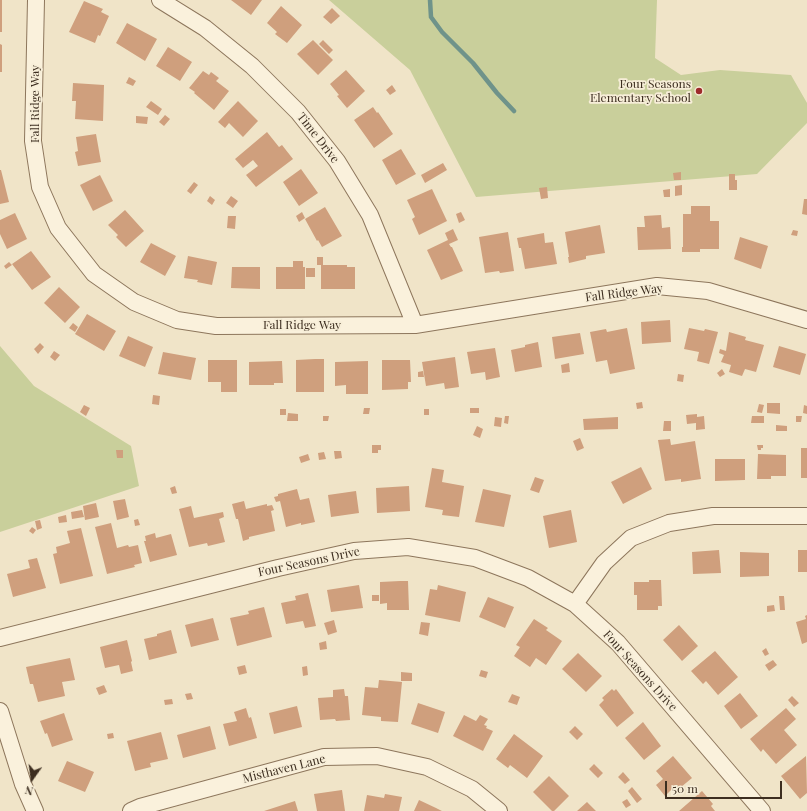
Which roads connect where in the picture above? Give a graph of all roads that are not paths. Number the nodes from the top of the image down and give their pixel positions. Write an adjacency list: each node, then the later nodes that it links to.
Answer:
1 (36, 0): 4 (street, Fall Ridge Way)
2 (160, 0): 4 (street, Time Drive)
3 (807, 320): 4 (street, Fall Ridge Way)
4 (415, 324)
5 (807, 516): 6 (street)
6 (575, 604): 7 (street, Four Seasons Drive); 12 (street, Four Seasons Drive)
7 (0, 638)
8 (0, 711): 9 (street)
9 (35, 811)
10 (131, 811): 11 (street, Misthaven Lane)
11 (499, 811)
12 (762, 811)

